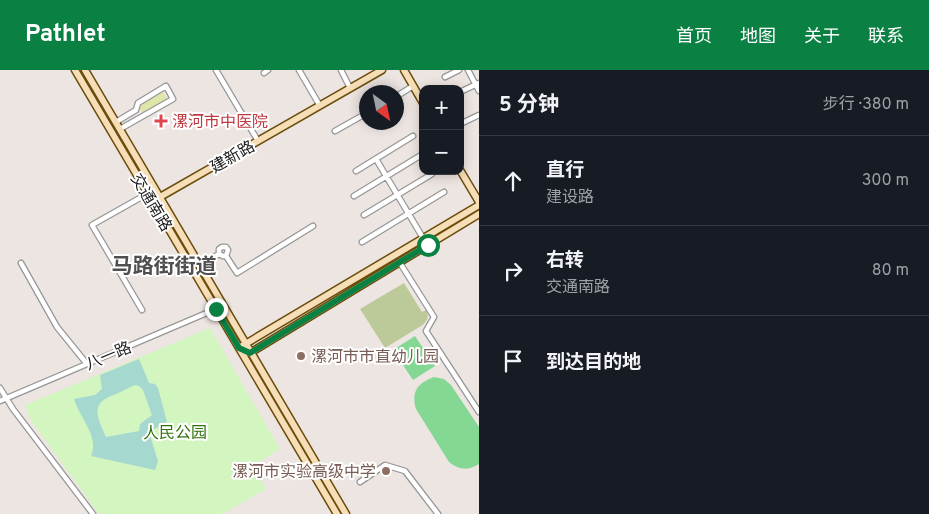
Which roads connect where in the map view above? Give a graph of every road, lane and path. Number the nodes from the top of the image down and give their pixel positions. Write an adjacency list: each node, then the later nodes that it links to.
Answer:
1 (75, 70): 34 (main road, 交通南路)
2 (85, 70): 21 (main road, 交通南路)
3 (216, 70): 26 (street)
4 (299, 70): 18 (street)
5 (341, 70): 13 (street)
6 (382, 70): 13 (main road, 建新路)
7 (404, 70): 12 (main road)
8 (459, 70): 10 (street)
9 (468, 70): 11 (street)
10 (445, 77)
11 (477, 84): 14 (street); 16 (street)
12 (413, 86): 15 (street); 17 (main road)
13 (350, 88): 18 (main road, 建新路)
14 (464, 90)
15 (404, 91)
16 (479, 91)
17 (419, 97)
18 (320, 106): 26 (main road, 建新路)
19 (479, 114): 22 (street)
20 (359, 117): 24 (street)
21 (116, 122): 23 (main road, 交通南路); 23 (street)
22 (464, 122)
23 (120, 129): 37 (main road, 交通南路)
24 (335, 131)
25 (413, 136): 28 (street)
26 (258, 141): 37 (main road, 建新路)
27 (419, 156): 32 (street)
28 (376, 158): 29 (street); 32 (street)
29 (356, 171)
30 (430, 175): 35 (street)
31 (463, 175): 38 (main road)
32 (386, 176): 35 (street); 36 (street)
33 (444, 192): 39 (street)
34 (147, 194): 51 (main road, 交通南路); 55 (street)
35 (398, 195): 39 (street); 41 (street)
36 (354, 196)
37 (160, 197): 50 (main road, 交通南路)
38 (479, 204): 43 (main road)
39 (408, 213): 43 (street); 44 (street)
40 (479, 214): 45 (main road)
41 (364, 215)
42 (313, 226): 47 (street)
43 (424, 238): 45 (main road); 52 (main road)
44 (362, 242)
45 (428, 245): 49 (main road)
46 (219, 254): 47 (street); 47 (street); 50 (street)
47 (226, 256)
48 (21, 263): 58 (street)
49 (400, 263): 53 (main road); 62 (street)
50 (200, 265): 51 (main road); 56 (main road, 交通南路)
51 (193, 270): 54 (main road, 交通南路)
52 (351, 281): 53 (main road); 56 (main road)
53 (356, 290): 57 (main road)
54 (216, 309): 56 (main road, 交通南路); 58 (street, 八一路)
55 (142, 310)
56 (242, 346): 57 (main road); 65 (main road, 交通南路)
57 (250, 353): 66 (main road)
58 (87, 364): 60 (street, 八一路)
59 (0, 388): 60 (street)
60 (6, 398): 61 (street, 八一路); 64 (street)
61 (0, 401)
62 (479, 412)
63 (360, 482): 67 (street)
64 (93, 514)
65 (337, 514)
66 (346, 514)
67 (438, 514)

